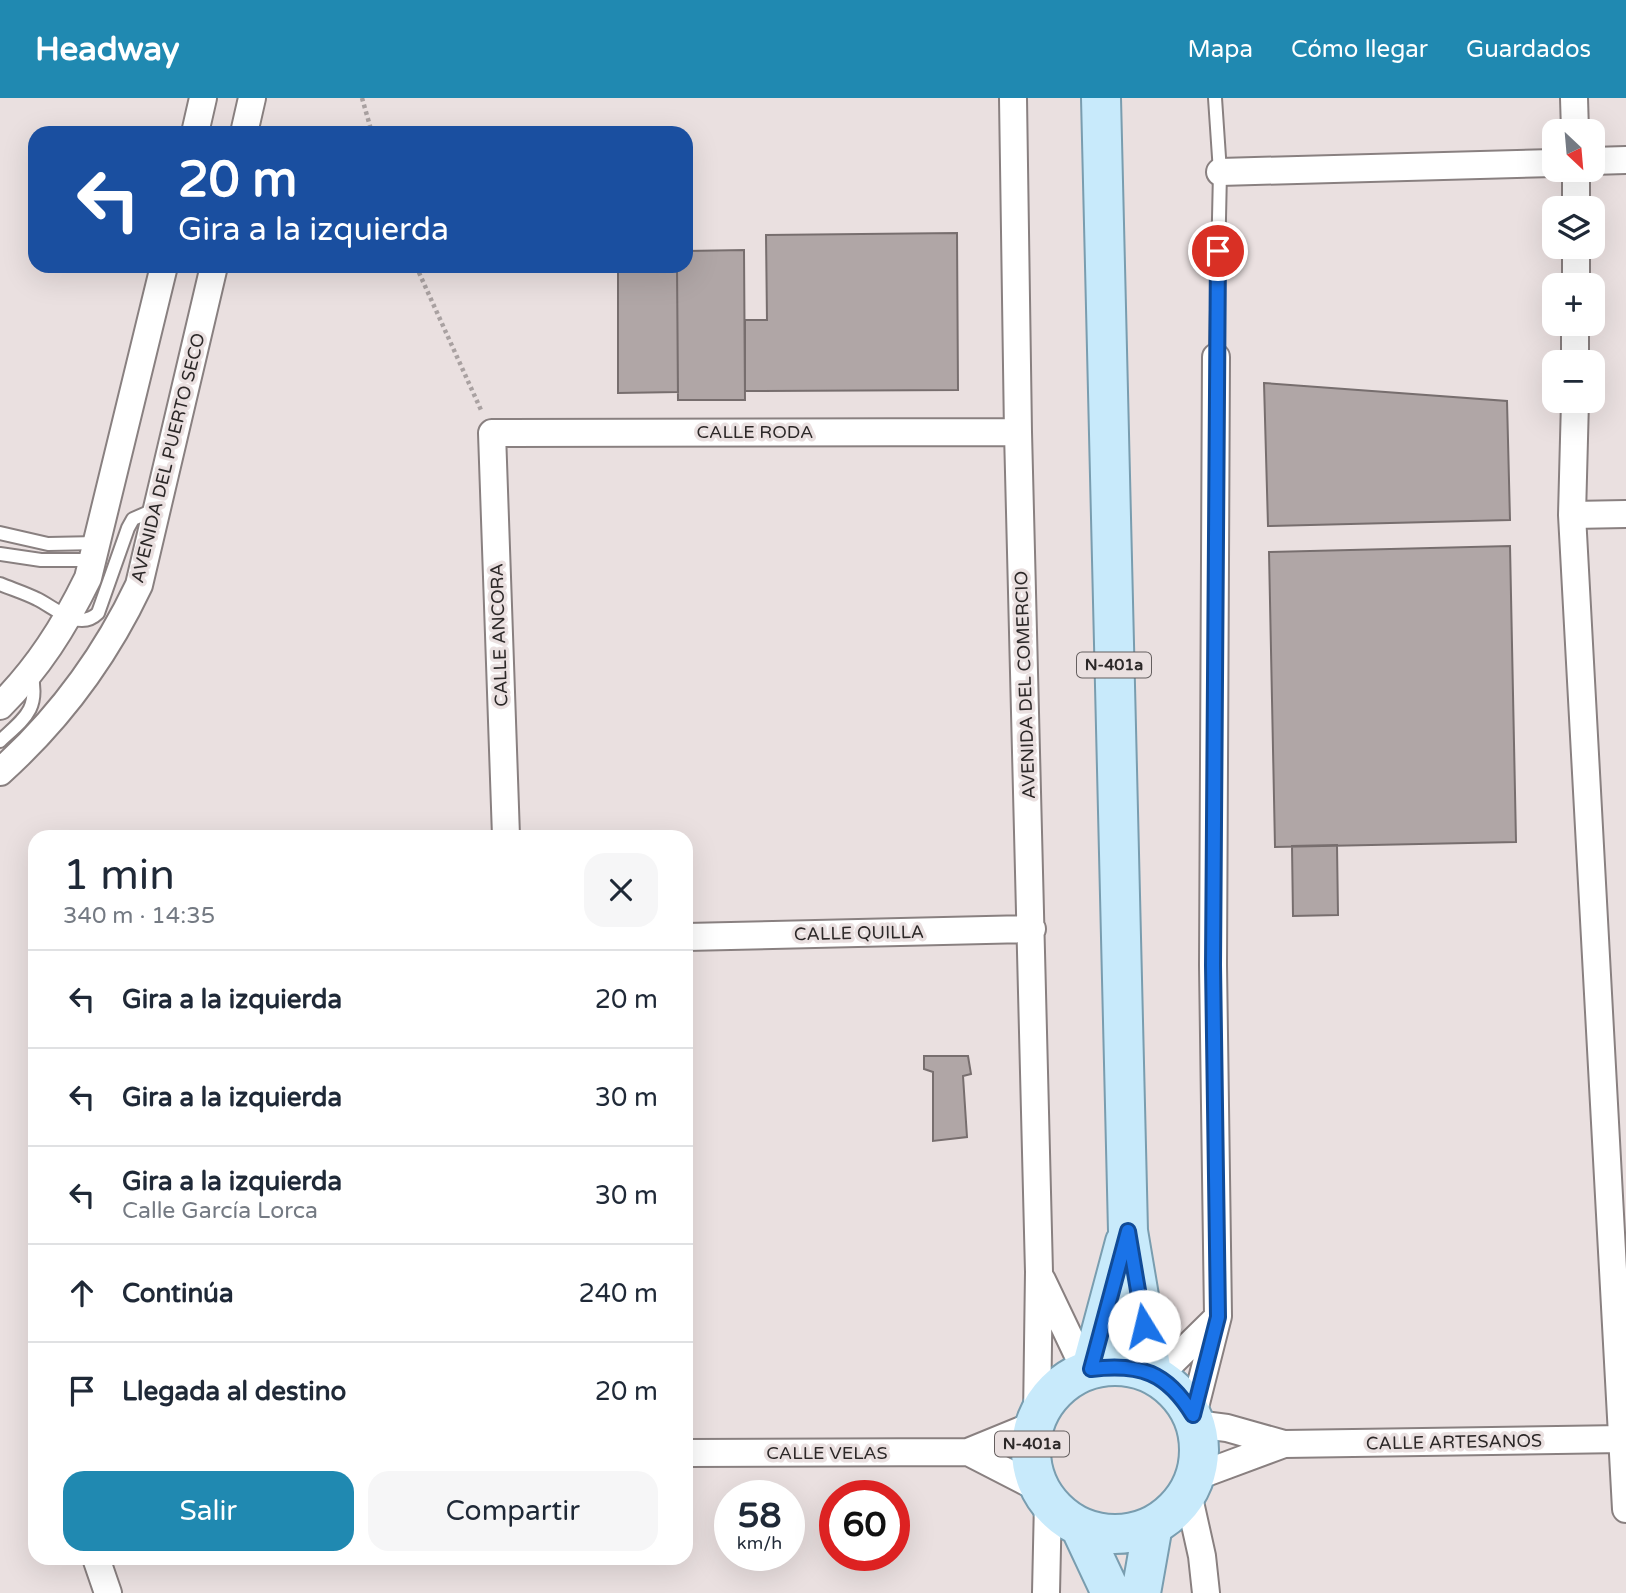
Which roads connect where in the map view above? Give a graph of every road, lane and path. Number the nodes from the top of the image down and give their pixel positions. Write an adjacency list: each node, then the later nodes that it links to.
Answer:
1 (203, 98): 9 (street)
2 (252, 98): 10 (street)
3 (362, 98): 11 (path)
4 (1013, 98): 21 (street, AVENIDA DEL COMERCIO)
5 (1101, 98): 38 (main road, N-401a)
6 (1215, 98): 15 (lane)
7 (1574, 98): 8 (street)
8 (1575, 119)
9 (197, 126)
10 (246, 126)
11 (370, 126)
12 (1626, 160): 13 (street)
13 (1605, 161)
14 (1542, 163): 15 (street)
15 (1220, 172): 19 (lane)
16 (162, 273): 27 (street)
17 (212, 273): 23 (street, AVENIDA DEL PUERTO SECO)
18 (419, 273): 22 (path)
19 (1216, 357): 40 (street)
20 (1574, 413): 25 (street)
21 (1018, 432): 22 (street, CALLE RODA); 36 (street, AVENIDA DEL COMERCIO)
22 (492, 433): 35 (street, CALLE ANCORA)
23 (158, 509): 30 (lane); 34 (street, AVENIDA DEL PUERTO SECO)
24 (1626, 514): 25 (street)
25 (1572, 515): 45 (street)
26 (0, 533): 27 (lane)
27 (96, 551): 28 (lane); 30 (street)
28 (0, 554)
29 (0, 584): 30 (lane)
30 (68, 618): 31 (street)
31 (31, 672): 32 (street); 33 (lane)
32 (0, 706)
33 (0, 741)
34 (0, 772)
35 (506, 830)
36 (1032, 929): 37 (street, CALLE QUILLA); 39 (street, AVENIDA DEL COMERCIO)
37 (693, 937)
38 (1128, 1231): 41 (main road, N-401a); 42 (main road, N-401a)
39 (1039, 1272): 41 (street, AVENIDA DEL COMERCIO); 44 (street, AVENIDA DEL COMERCIO)
40 (1218, 1317): 42 (street); 43 (street)
41 (1088, 1370): 42 (main road, N-401a); 44 (main road, N-401a)
42 (1155, 1374): 43 (main road)
43 (1194, 1420): 46 (street, CALLE ARTESANOS); 49 (main road)
44 (1036, 1421): 47 (street, CALLE VELAS); 50 (main road, N-401a)
45 (1623, 1440): 46 (street, CALLE ARTESANOS); 51 (street)
46 (1284, 1444): 49 (street, CALLE ARTESANOS)
47 (968, 1452): 48 (street, CALLE VELAS); 50 (street, CALLE VELAS)
48 (693, 1453)
49 (1192, 1485): 52 (main road); 59 (street)
50 (1044, 1495): 53 (main road); 56 (street)
51 (1626, 1509)
52 (1153, 1525): 53 (main road); 58 (main road)
53 (1080, 1527): 57 (main road)
54 (98, 1565): 55 (street)
55 (108, 1593)
56 (1046, 1593)
57 (1111, 1593)
58 (1142, 1593)
59 (1206, 1593)

